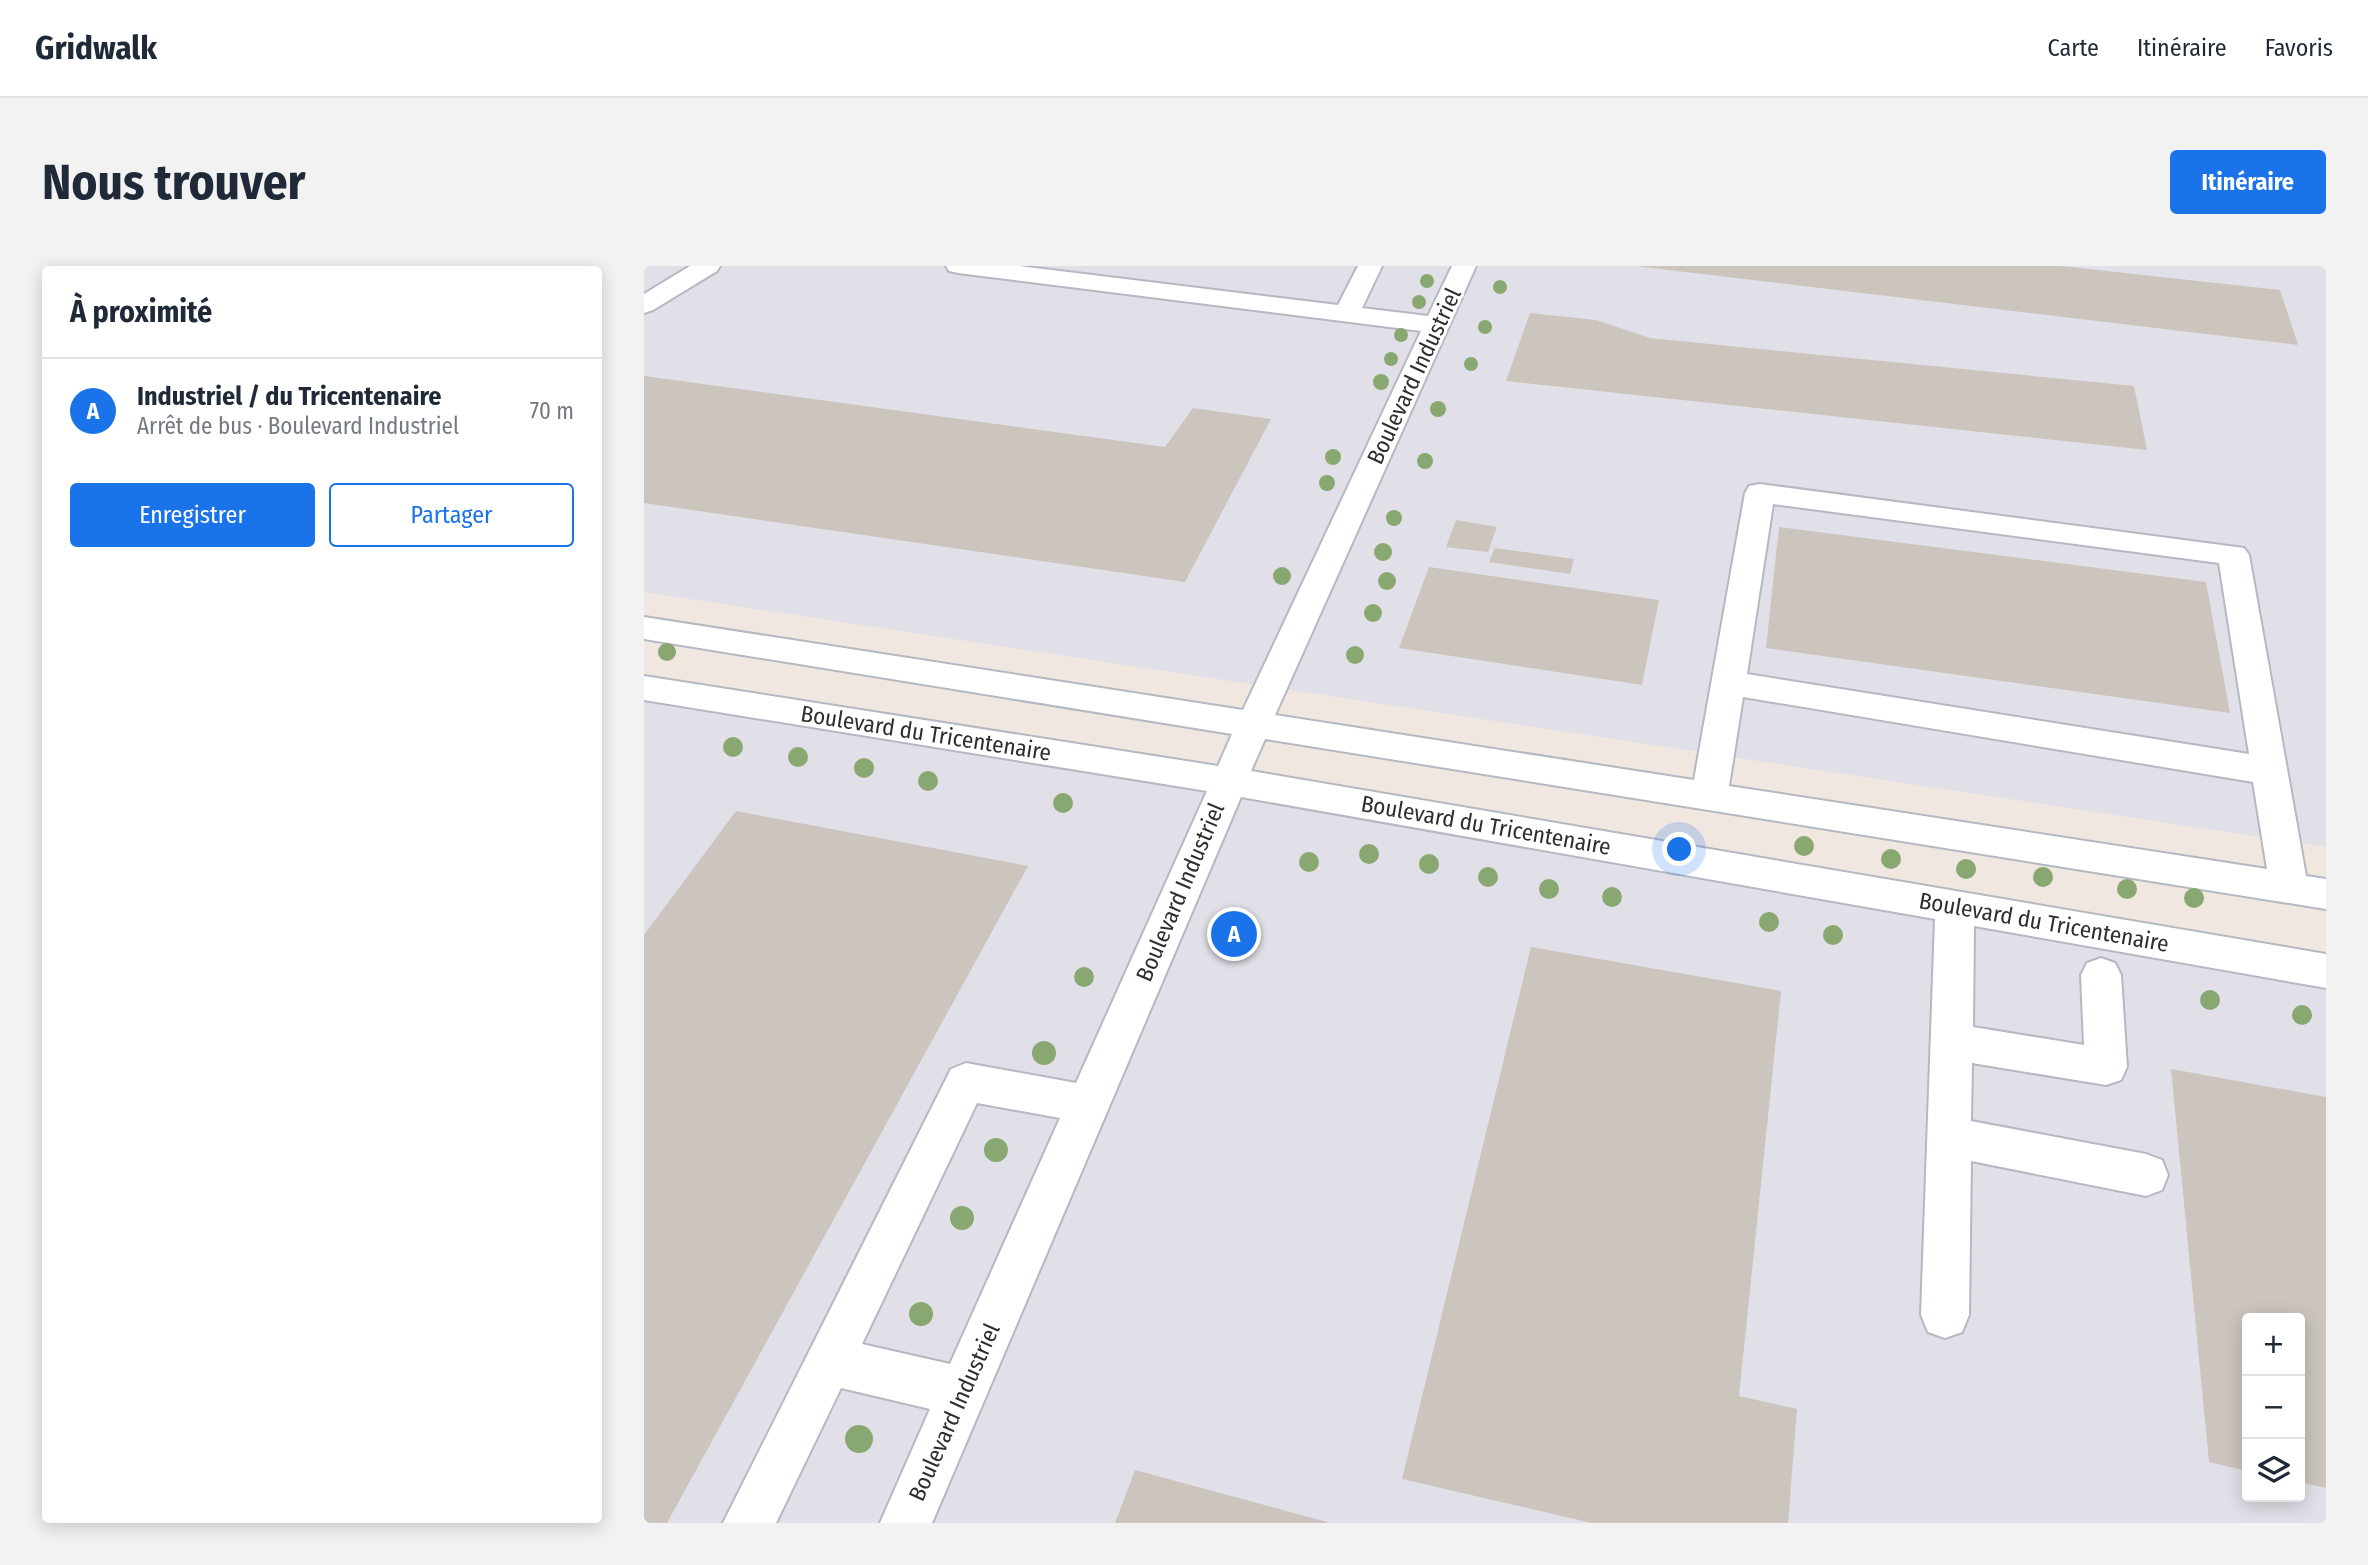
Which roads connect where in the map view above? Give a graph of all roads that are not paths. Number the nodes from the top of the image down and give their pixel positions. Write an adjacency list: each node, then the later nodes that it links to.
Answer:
1 (708, 266): 5 (street)
2 (958, 266): 6 (street)
3 (1370, 266): 6 (street)
4 (1464, 266): 7 (street, Boulevard Industriel)
5 (644, 305)
6 (1346, 314): 7 (street)
7 (1437, 325): 11 (street, Boulevard Industriel)
8 (644, 628): 11 (street)
9 (1729, 683): 12 (street); 12 (street); 14 (street)
10 (644, 688): 13 (street, Boulevard du Tricentenaire)
11 (1254, 724): 13 (street, Boulevard Industriel); 14 (street)
12 (2270, 771): 15 (street)
13 (1229, 781): 17 (street, Boulevard du Tricentenaire); 21 (street, Boulevard Industriel)
14 (1709, 796): 15 (street)
15 (2289, 888): 16 (street)
16 (2326, 894)
17 (1955, 907): 18 (street, Boulevard du Tricentenaire); 20 (street)
18 (2326, 971)
19 (2101, 975): 20 (street)
20 (1953, 1042): 22 (street)
21 (1089, 1104): 25 (street); 26 (street, Boulevard Industriel)
22 (1951, 1137): 23 (street); 24 (street)
23 (2146, 1175)
24 (1945, 1315)
25 (830, 1361): 26 (street); 27 (street)
26 (963, 1392): 28 (street, Boulevard Industriel)
27 (750, 1523)
28 (906, 1523)

